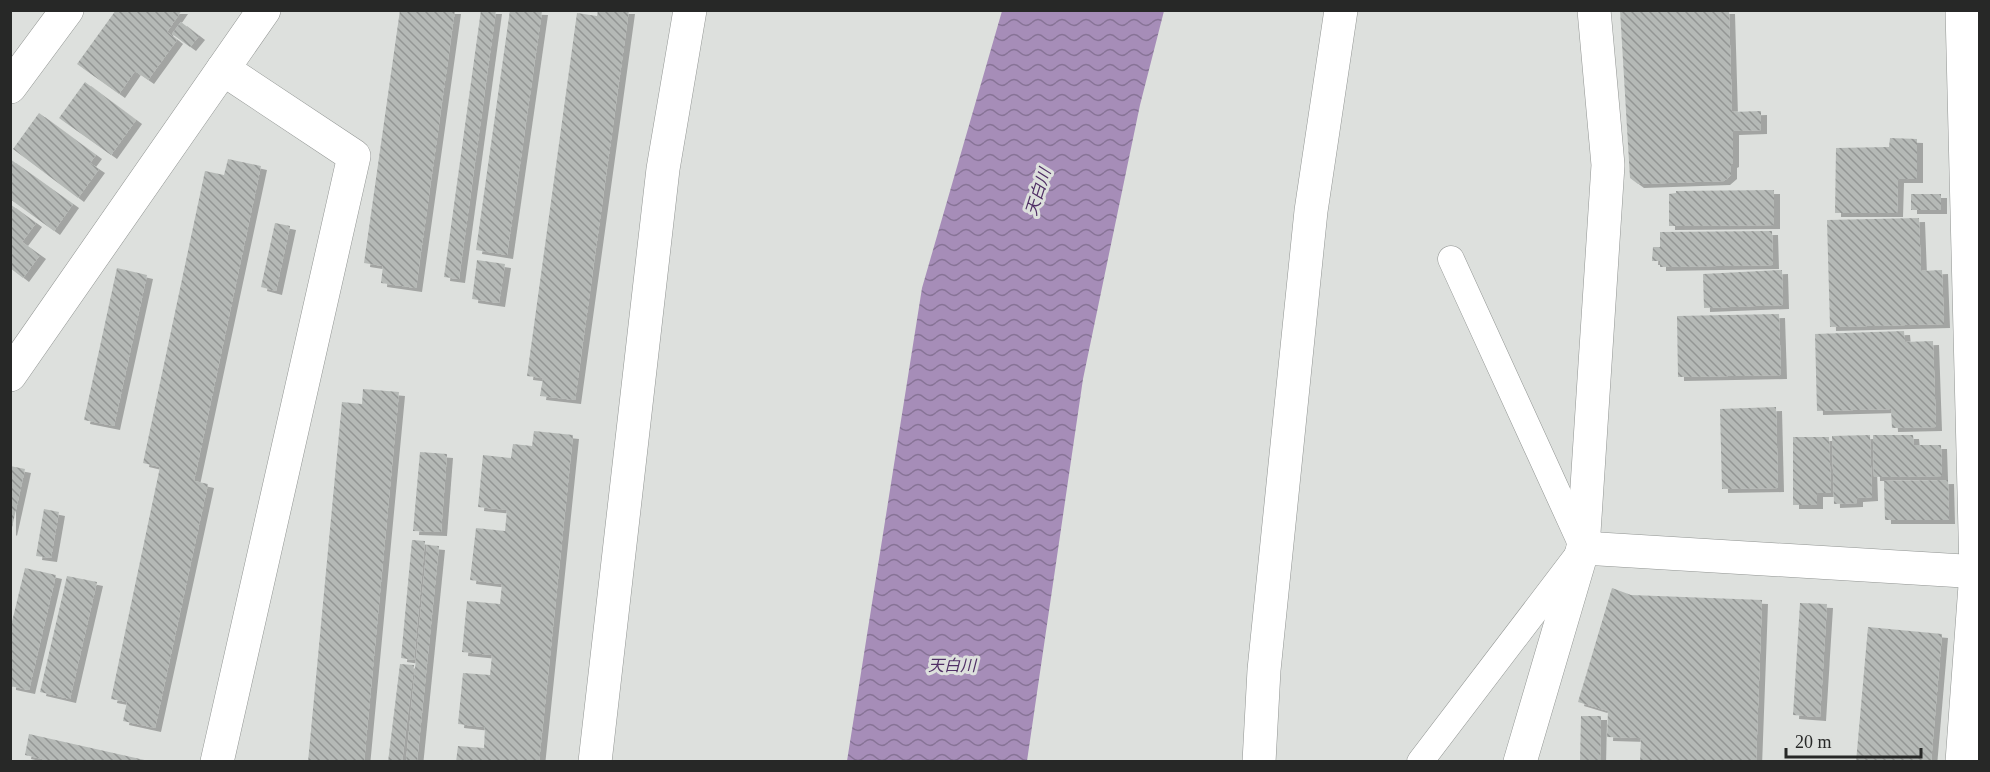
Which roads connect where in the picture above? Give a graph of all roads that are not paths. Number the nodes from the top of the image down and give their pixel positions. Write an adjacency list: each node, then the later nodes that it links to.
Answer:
1 (67, 10): 8 (street)
2 (264, 10): 7 (street)
3 (690, 10): 14 (street)
4 (1341, 10): 15 (street)
5 (1594, 10): 11 (street)
6 (1962, 10): 12 (street)
7 (223, 69): 10 (street); 13 (street)
8 (10, 87)
9 (1451, 259): 11 (lane)
10 (10, 375)
11 (1583, 548): 12 (street); 16 (lane); 17 (street)
12 (1978, 572): 18 (street)
13 (217, 762)
14 (595, 762)
15 (1259, 762)
16 (1419, 762)
17 (1520, 762)
18 (1962, 762)

